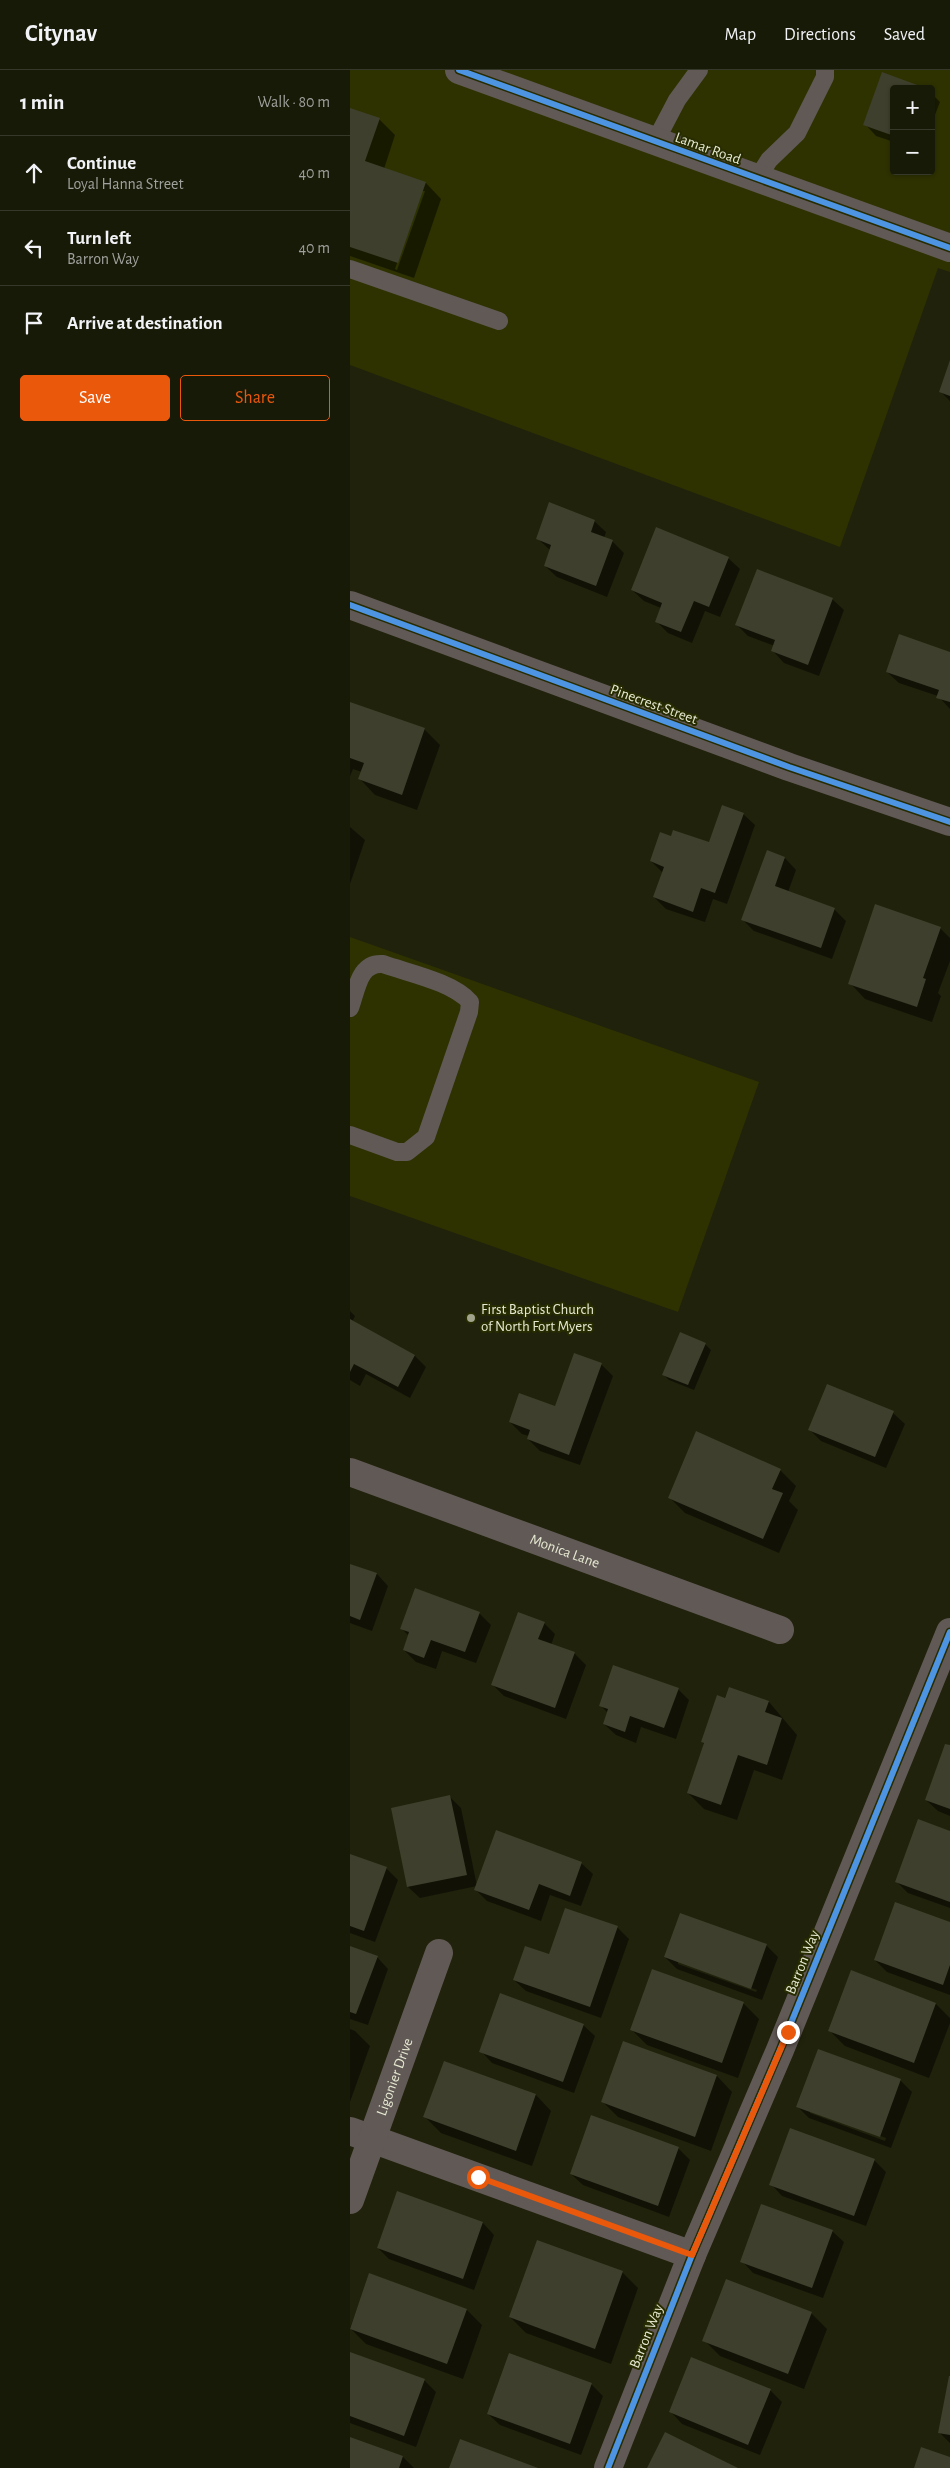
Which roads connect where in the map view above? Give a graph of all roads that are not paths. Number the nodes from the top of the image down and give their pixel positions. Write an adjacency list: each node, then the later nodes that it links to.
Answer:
1 (458, 70): 4 (street, Lamar Road)
2 (699, 70): 4 (lane)
3 (825, 70): 5 (lane)
4 (655, 142): 5 (street, Lamar Road)
5 (757, 179): 6 (street, Lamar Road)
6 (950, 248)
7 (350, 269): 8 (lane)
8 (499, 321)
9 (350, 605): 10 (street, Pinecrest Street)
10 (950, 822)
11 (350, 1008): 12 (lane)
12 (350, 1135)
13 (350, 1472): 14 (street, Monica Lane)
14 (780, 1630)
15 (950, 1632): 19 (street, Barron Way)
16 (439, 1953): 17 (street, Ligonier Drive)
17 (361, 2134): 18 (street, Ligonier Drive); 19 (street)
18 (350, 2200)
19 (692, 2255): 20 (street, Barron Way)
20 (608, 2468)

